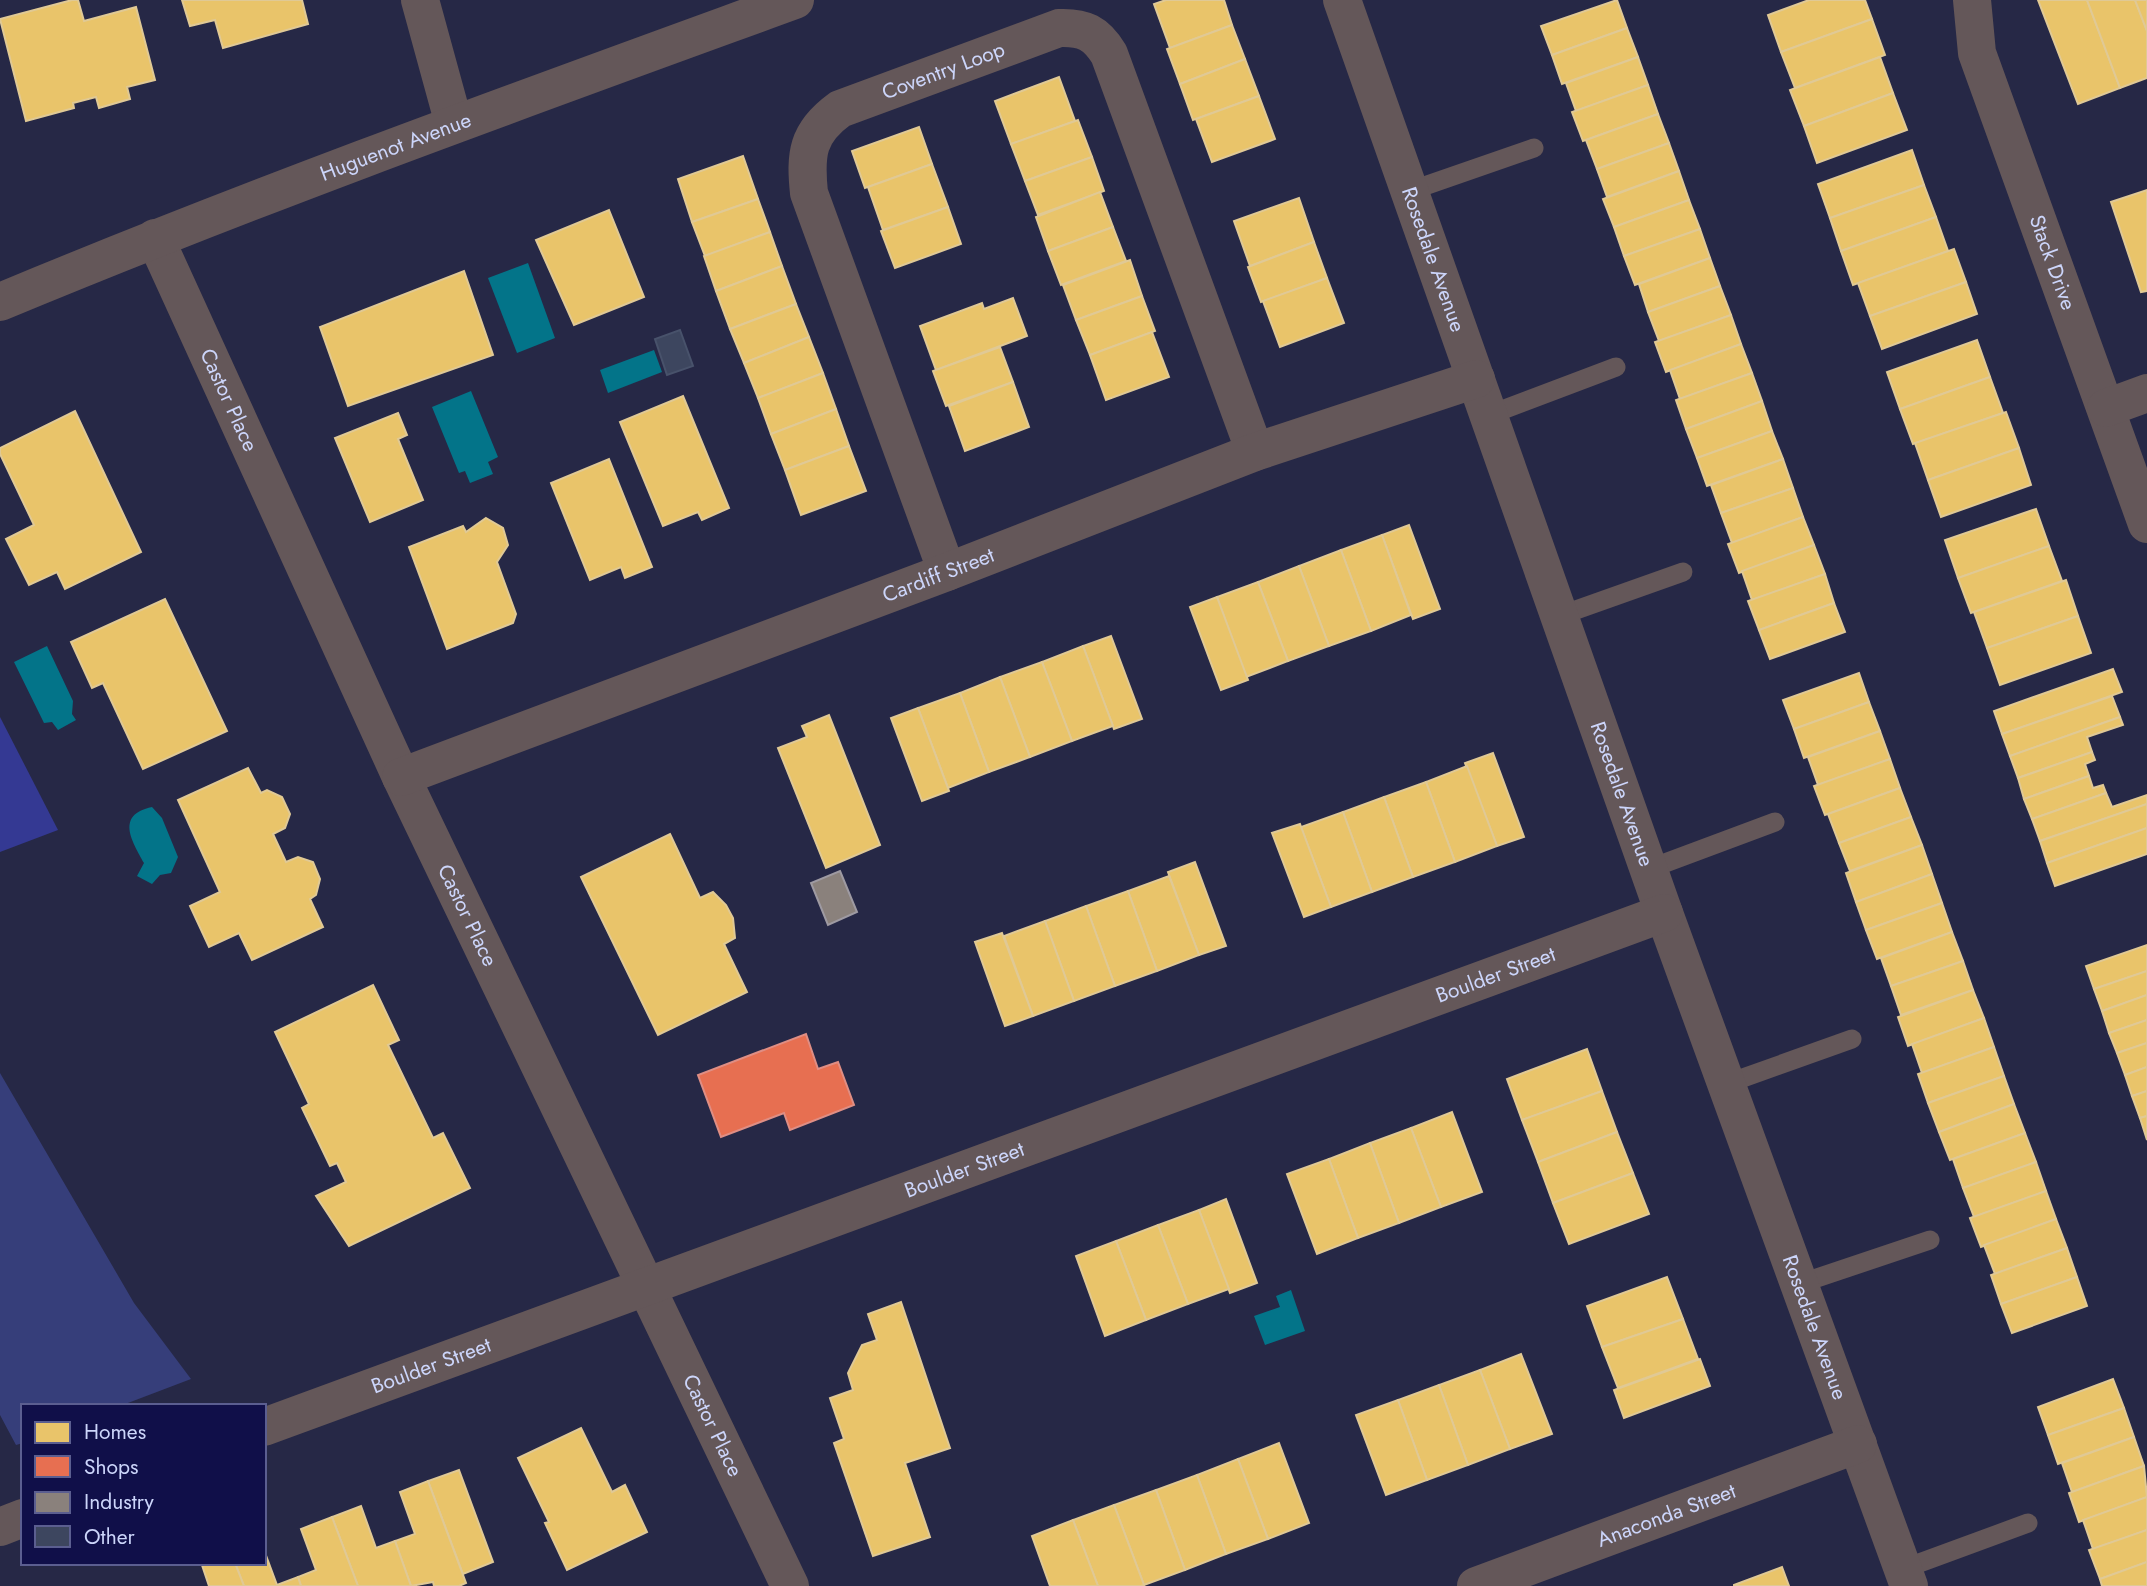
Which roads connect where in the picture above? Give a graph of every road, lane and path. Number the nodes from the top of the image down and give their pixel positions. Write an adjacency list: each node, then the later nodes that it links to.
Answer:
1 (420, 0): 5 (street)
2 (795, 0): 5 (street, Huguenot Avenue)
3 (1342, 0): 7 (street, Rosedale Avenue)
4 (1972, 0): 13 (street, Stack Drive)
5 (454, 124): 8 (street, Huguenot Avenue)
6 (1534, 148): 7 (lane)
7 (1410, 191): 11 (street, Rosedale Avenue)
8 (155, 238): 9 (street, Huguenot Avenue); 20 (street, Castor Place)
9 (0, 302)
10 (1616, 367): 14 (lane)
11 (1476, 379): 14 (street, Rosedale Avenue); 15 (street, Cardiff Street)
12 (2147, 393): 13 (street)
13 (2106, 408): 16 (street, Stack Drive)
14 (1489, 415): 19 (street, Rosedale Avenue)
15 (1255, 452): 17 (street, Cardiff Street); 17 (street, Coventry Loop)
16 (2147, 524)
17 (947, 572): 20 (street, Cardiff Street)
18 (1683, 572): 19 (lane)
19 (1559, 616): 22 (street, Rosedale Avenue)
20 (401, 777): 27 (street, Castor Place)
21 (1775, 822): 22 (lane)
22 (1649, 869): 23 (street, Rosedale Avenue)
23 (1664, 913): 25 (street, Rosedale Avenue); 27 (street, Boulder Street)
24 (1852, 1039): 25 (lane)
25 (1726, 1084): 28 (street, Rosedale Avenue)
26 (1930, 1240): 28 (lane)
27 (648, 1284): 29 (street, Boulder Street); 35 (street, Castor Place)
28 (1799, 1284): 30 (street, Rosedale Avenue)
29 (266, 1426)
30 (1858, 1444): 34 (street, Rosedale Avenue); 36 (street, Anaconda Street)
31 (21, 1519): 33 (street)
32 (2028, 1523): 34 (lane)
33 (0, 1527)
34 (1906, 1577)
35 (790, 1586)
36 (1476, 1586)

